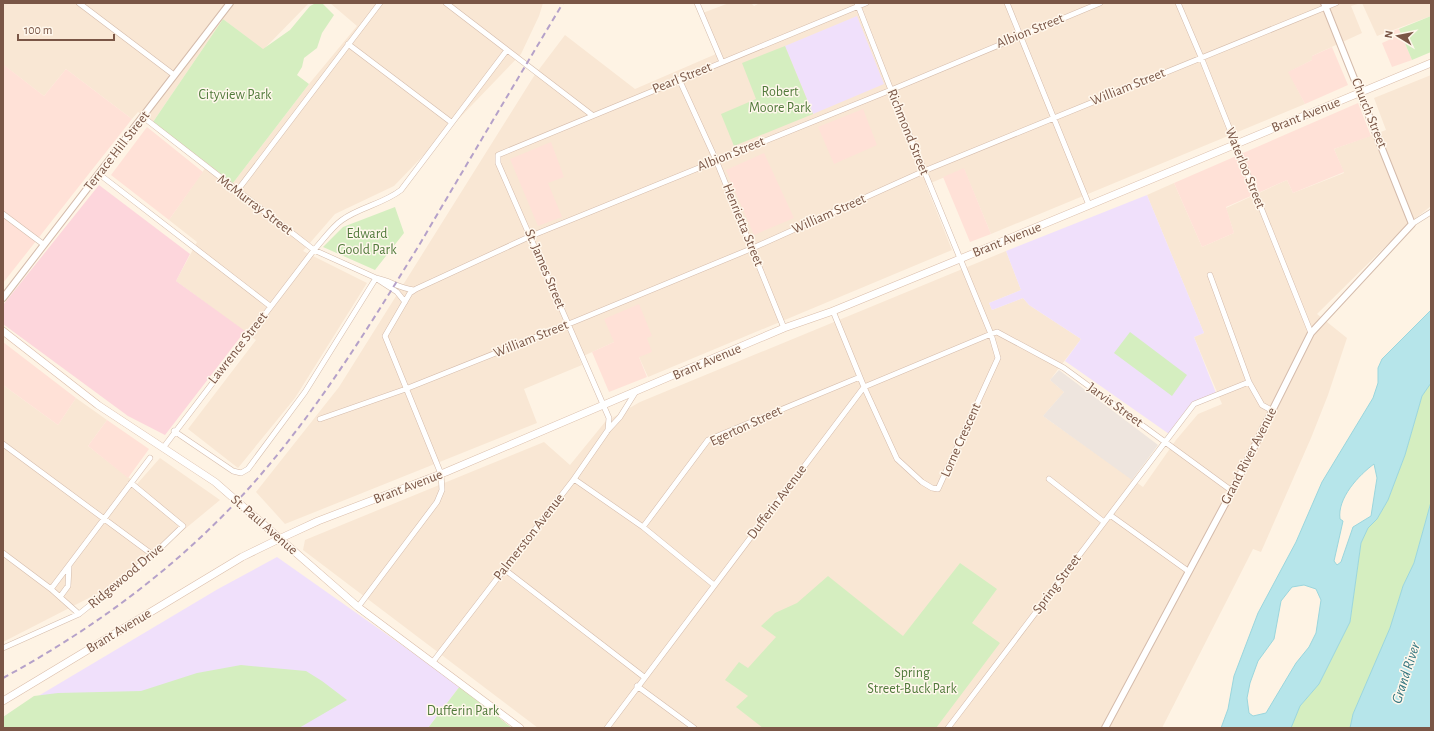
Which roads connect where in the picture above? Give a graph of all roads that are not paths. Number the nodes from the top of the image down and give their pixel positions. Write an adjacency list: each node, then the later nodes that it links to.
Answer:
1 (79, 3): 19 (street)
2 (230, 3): 19 (street, Terrace Hill Street)
3 (380, 3): 14 (street)
4 (446, 3): 15 (street)
5 (697, 3): 17 (street)
6 (866, 3): 11 (street, Pearl Street)
7 (1007, 3): 13 (street)
8 (1100, 3): 13 (street, Albion Street)
9 (1178, 3): 16 (street, Waterloo Street)
10 (1336, 3): 12 (street, William Street)
11 (858, 4): 17 (street, Pearl Street); 21 (street, Richmond Street)
12 (1325, 5): 16 (street, William Street); 22 (street, Church Street)
13 (1021, 35): 21 (street, Albion Street); 25 (street)
14 (348, 44): 26 (street); 32 (street)
15 (507, 50): 23 (street); 26 (street)
16 (1201, 57): 25 (street, William Street); 27 (street, Waterloo Street)
17 (722, 62): 20 (street, Pearl Street)
18 (1431, 63): 22 (main road, Brant Avenue)
19 (174, 75): 24 (street, Terrace Hill Street)
20 (679, 79): 23 (street, Pearl Street); 29 (street, Henrietta Street)
21 (891, 90): 29 (street, Albion Street); 30 (street, Richmond Street)
22 (1361, 92): 27 (main road, Brant Avenue); 36 (street, Church Street)
23 (592, 115): 28 (street, Pearl Street)
24 (143, 117): 31 (street, Terrace Hill Street); 32 (street, McMurray Street)
25 (1054, 118): 30 (street, William Street); 33 (street)
26 (451, 122): 40 (street)
27 (1236, 144): 33 (main road, Brant Avenue); 52 (street, Waterloo Street)
28 (498, 155): 37 (street, St. James Street)
29 (716, 160): 37 (street, Albion Street); 39 (street, Henrietta Street)
30 (924, 171): 39 (street, William Street); 41 (street, Richmond Street)
31 (99, 174): 38 (street, Terrace Hill Street); 47 (street)
32 (237, 191): 40 (street, McMurray Street)
33 (1089, 205): 41 (main road, Brant Avenue)
34 (1431, 212): 36 (street, Grand River Avenue)
35 (3, 214): 38 (street)
36 (1412, 224): 52 (street, Grand River Avenue)
37 (531, 236): 44 (street, Albion Street); 49 (street, St. James Street)
38 (43, 244): 45 (street, Terrace Hill Street)
39 (753, 248): 49 (street, William Street); 50 (street, Henrietta Street)
40 (314, 250): 43 (street, McMurray Street); 47 (street, Lawrence Street)
41 (961, 259): 48 (main road, Brant Avenue); 53 (street, Lorne Crescent)
42 (1210, 275): 55 (street)
43 (376, 278): 44 (street, McMurray Street); 46 (street, McMurray Street); 63 (street)
44 (414, 290): 46 (street, Albion Street)
45 (3, 298)
46 (405, 302): 57 (street, Albion Street)
47 (270, 306): 63 (street, Lawrence Street)
48 (833, 311): 50 (main road, Brant Avenue); 54 (street, Lorne Crescent)
49 (569, 324): 57 (street, William Street); 59 (street, St. James Street)
50 (784, 328): 58 (main road, Brant Avenue)
51 (3, 331): 66 (main road, St. Paul Avenue)
52 (1311, 333): 60 (street, Grand River Avenue)
53 (991, 334): 56 (street); 56 (street, Lorne Crescent); 64 (street, Jarvis Street)
54 (860, 377): 56 (street, Lorne Crescent); 76 (street, Egerton Street)
55 (1250, 382): 60 (street); 64 (street, Spring Street)
56 (864, 387): 83 (street, Dufferin Avenue)
57 (404, 390): 61 (street, William Street); 68 (street)
58 (635, 393): 59 (main road, Brant Avenue); 62 (street, Palmerston Avenue)
59 (603, 406): 62 (street); 68 (main road, Brant Avenue)
60 (1272, 411): 72 (street, Grand River Avenue)
61 (320, 419)
62 (608, 430): 69 (street, Palmerston Avenue)
63 (174, 431): 66 (street, Lawrence Street)
64 (1165, 441): 72 (street, Jarvis Street); 73 (street, Spring Street)
65 (3, 444): 74 (street)
66 (163, 448): 77 (main road, St. Paul Avenue)
67 (150, 458): 71 (street)
68 (441, 474): 77 (main road, Brant Avenue); 86 (street)
69 (574, 479): 76 (street); 81 (street, Palmerston Avenue)
70 (1049, 479): 75 (street)
71 (131, 483): 74 (street); 79 (street, Ridgewood Drive)
72 (1232, 491): 82 (street, Grand River Avenue)
73 (1110, 515): 75 (street, Spring Street); 82 (street)
74 (103, 518): 79 (street); 80 (street)
75 (1104, 522): 96 (street, Spring Street)
76 (643, 528): 83 (street)
77 (279, 538): 86 (main road, St. Paul Avenue); 92 (main road, Brant Avenue)
78 (3, 553): 84 (street)
79 (153, 555): 87 (street, Ridgewood Drive)
80 (69, 565): 84 (street); 85 (street)
81 (504, 569): 89 (street, Palmerston Avenue); 90 (street)
82 (1188, 571): 97 (street, Grand River Avenue)
83 (714, 585): 90 (street, Dufferin Avenue)
84 (51, 589): 85 (street)
85 (60, 597): 87 (street)
86 (358, 607): 89 (main road, St. Paul Avenue)
87 (80, 614): 88 (street, Ridgewood Drive)
88 (3, 648)
89 (432, 663): 93 (main road, St. Paul Avenue)
90 (644, 677): 91 (street, Dufferin Avenue)
91 (637, 686): 94 (street, Dufferin Avenue); 95 (street)
92 (3, 701)
93 (520, 728)
94 (607, 728)
95 (694, 728)
96 (948, 728)
97 (1104, 728)

